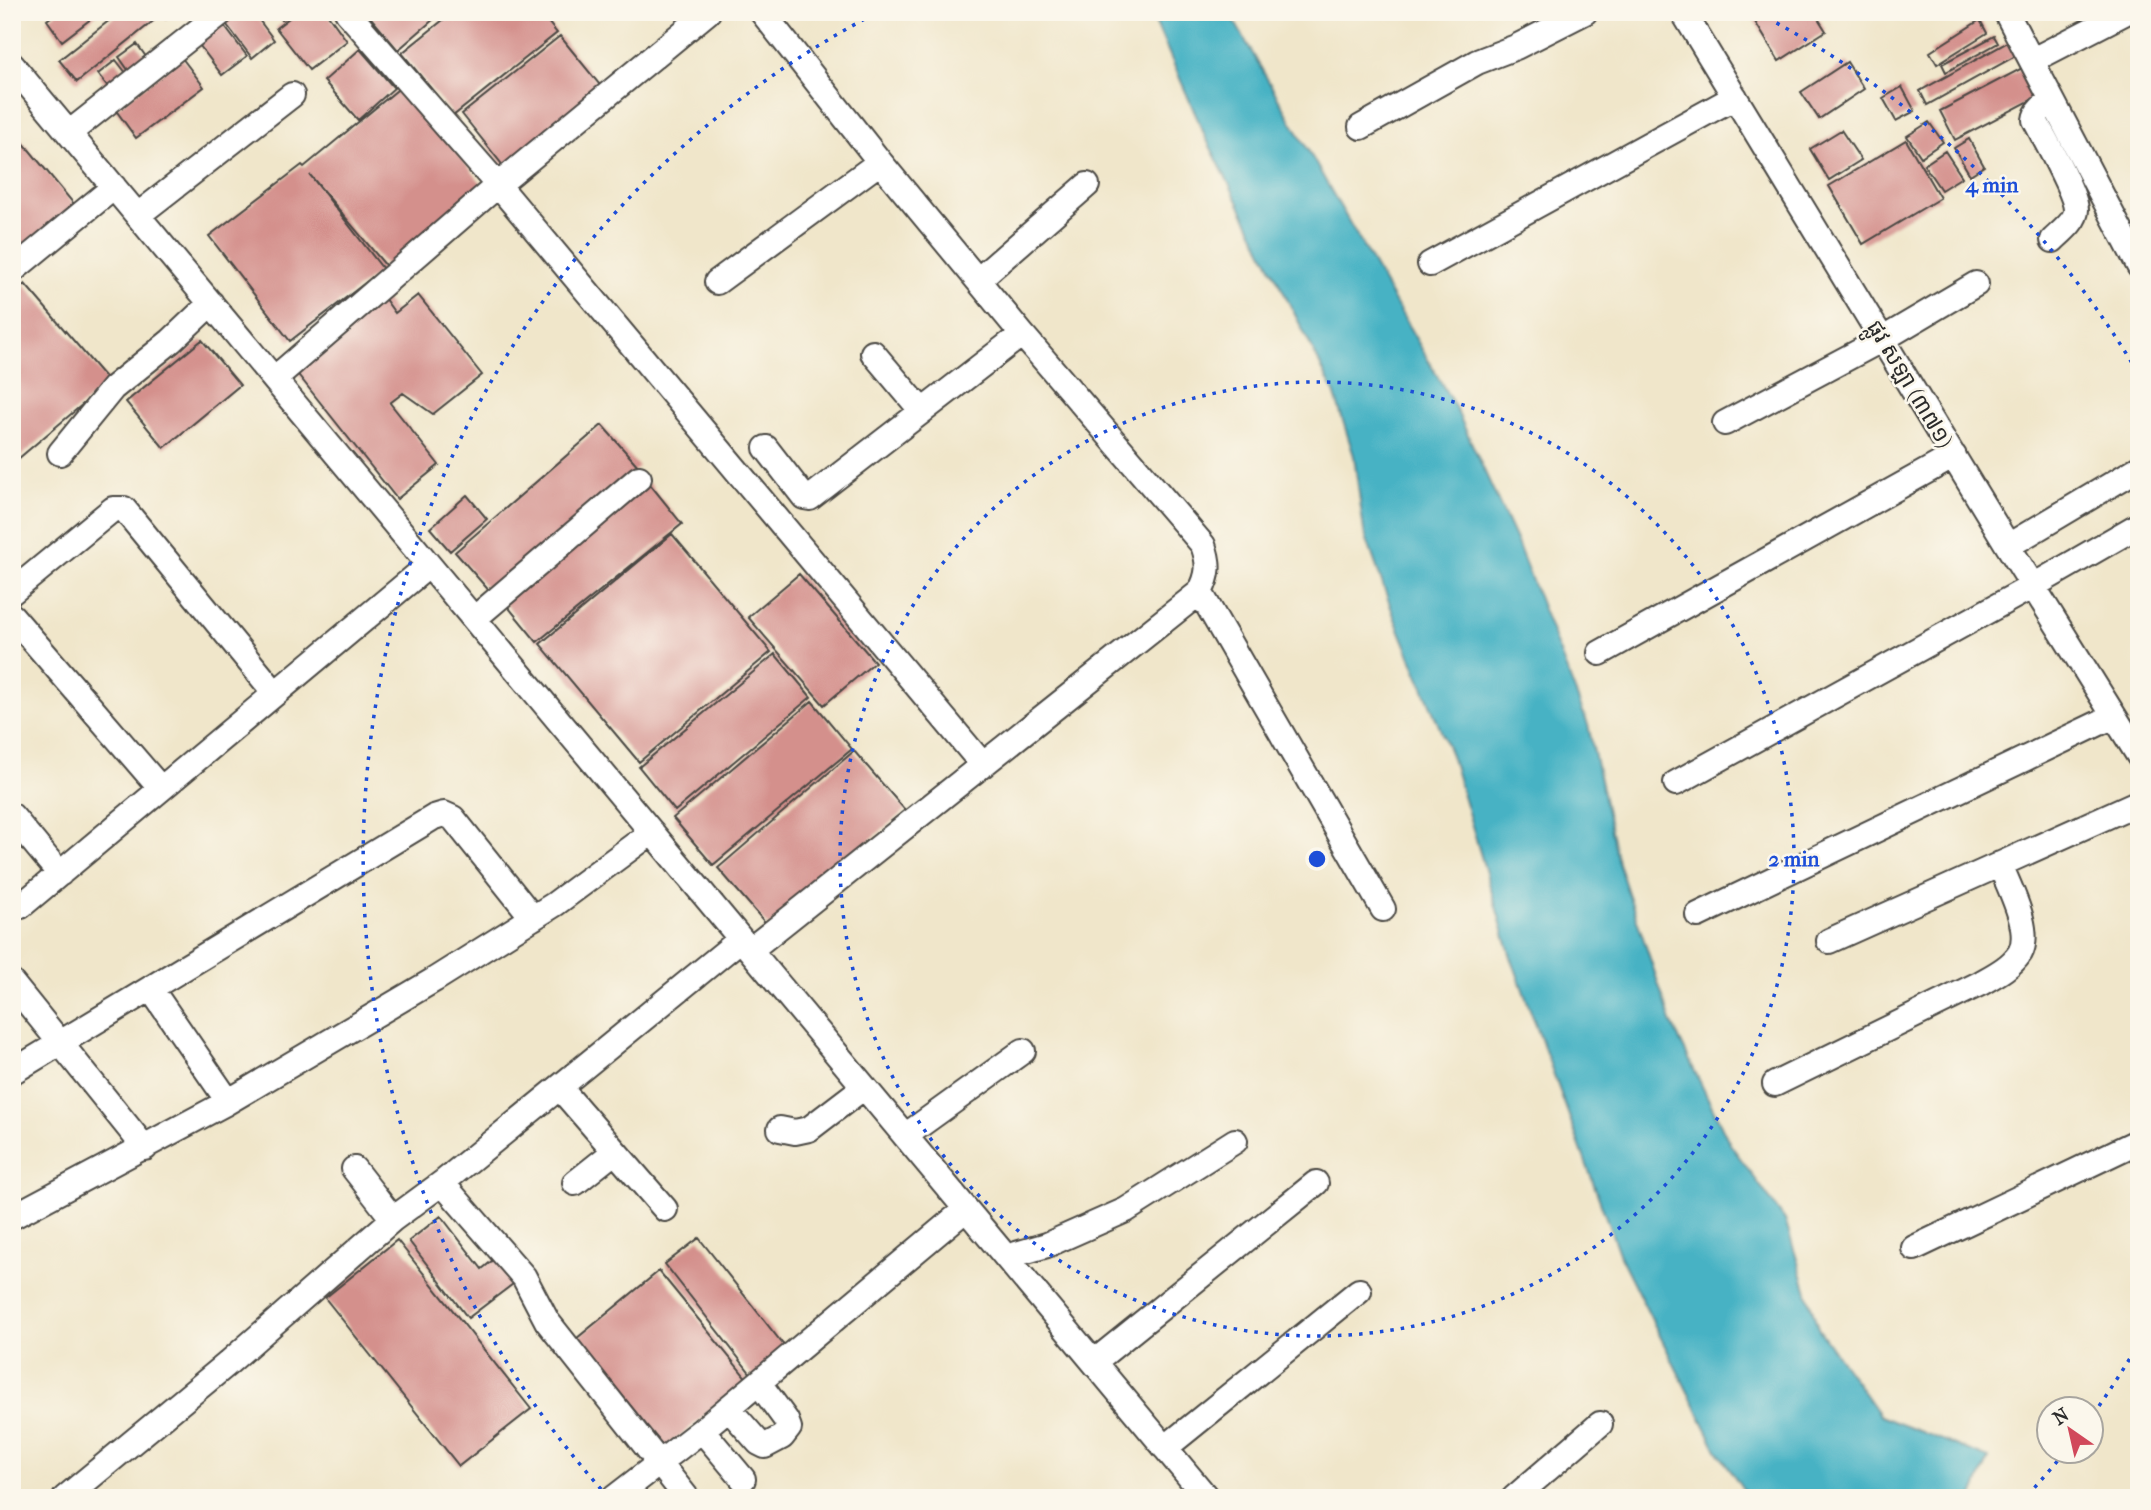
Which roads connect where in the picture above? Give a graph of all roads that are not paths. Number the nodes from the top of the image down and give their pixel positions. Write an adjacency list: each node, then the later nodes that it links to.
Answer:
1 (222, 12): 15 (street)
2 (347, 12): 17 (street)
3 (708, 12): 17 (street)
4 (762, 12): 16 (street)
5 (1586, 12): 14 (street)
6 (1683, 12): 12 (street, ផ្លូវ សឡា (៣៧១))
7 (2006, 12): 9 (street)
8 (2126, 12): 9 (street)
9 (2033, 60): 13 (street)
10 (12, 65): 15 (street)
11 (292, 95): 20 (street)
12 (1735, 97): 23 (street); 31 (street, ផ្លូវ សឡា (៣៧១))
13 (2052, 101): 21 (street); 22 (street)
14 (1361, 127)
15 (69, 133): 19 (street)
16 (880, 162): 26 (street); 27 (street)
17 (498, 186): 33 (street); 53 (street)
18 (1087, 186): 26 (street)
19 (114, 187): 20 (street); 25 (street)
20 (138, 215): 29 (street)
21 (2132, 239): 24 (street)
22 (2053, 240)
23 (1430, 264)
24 (2139, 266)
25 (12, 271)
26 (978, 280): 30 (street)
27 (718, 282)
28 (1976, 284): 31 (street)
29 (211, 303): 33 (street); 37 (street)
30 (1022, 334): 34 (street); 46 (street)
31 (1883, 340): 35 (street); 38 (street, ផ្លូវ សឡា (៣៧១))
32 (873, 353): 34 (street)
33 (274, 379): 43 (street)
34 (922, 411): 36 (street)
35 (1726, 423)
36 (766, 448)
37 (60, 453)
38 (1954, 456): 42 (street, ផ្លូវ សឡា (៣៧១)); 49 (street)
39 (2139, 468): 42 (street)
40 (639, 478): 48 (street)
41 (2137, 529): 44 (street)
42 (2008, 546): 44 (street, ផ្លូវ សឡា (៣៧១))
43 (429, 565): 48 (street); 50 (street)
44 (2033, 586): 51 (street, ផ្លូវ សឡា (៣៧១)); 54 (street)
45 (12, 592): 50 (street)
46 (1200, 593): 53 (street); 62 (street)
47 (12, 616): 55 (street)
48 (474, 619): 58 (street)
49 (1600, 653)
50 (275, 693): 55 (street)
51 (2114, 716): 52 (street, ផ្លូវ សឡា (៣៧១)); 63 (street)
52 (2139, 756)
53 (983, 765): 66 (street)
54 (1676, 783)
55 (161, 789): 60 (street)
56 (2139, 802): 59 (street)
57 (12, 816): 60 (street)
58 (652, 832): 64 (street); 66 (street)
59 (2000, 864): 65 (street); 72 (street)
60 (60, 874): 61 (street)
61 (21, 906)
62 (1383, 909)
63 (1698, 915)
64 (533, 918): 68 (street); 75 (street)
65 (1829, 940)
66 (745, 945): 73 (street); 74 (street)
67 (12, 983): 69 (street)
68 (151, 989): 69 (street); 75 (street)
69 (62, 1043): 71 (street); 80 (street)
70 (1023, 1051): 77 (street)
71 (12, 1072)
72 (1775, 1084)
73 (864, 1087): 76 (street); 77 (street)
74 (560, 1088): 81 (street); 83 (street)
75 (228, 1101): 80 (street)
76 (780, 1129)
77 (905, 1136): 87 (street)
78 (1235, 1141): 91 (street)
79 (2139, 1141): 90 (street)
80 (145, 1148): 88 (street)
81 (614, 1152): 84 (street); 86 (street)
82 (354, 1169): 89 (street)
83 (442, 1183): 89 (street); 100 (street)
84 (575, 1183)
85 (1316, 1183): 93 (street)
86 (665, 1209)
87 (966, 1209): 91 (street); 94 (street)
88 (12, 1217)
89 (393, 1219): 101 (street)
90 (1914, 1248)
91 (1006, 1257): 93 (street)
92 (1359, 1291): 99 (street)
93 (1094, 1362): 99 (street)
94 (759, 1383): 95 (street); 98 (street)
95 (728, 1408): 97 (street); 98 (street)
96 (1600, 1424): 105 (street)
97 (702, 1430): 98 (street); 100 (street)
98 (750, 1434)
99 (1165, 1448): 104 (street)
100 (657, 1463): 102 (street); 103 (street)
101 (65, 1498)
102 (614, 1498)
103 (687, 1498)
104 (1207, 1498)
105 (1514, 1498)

